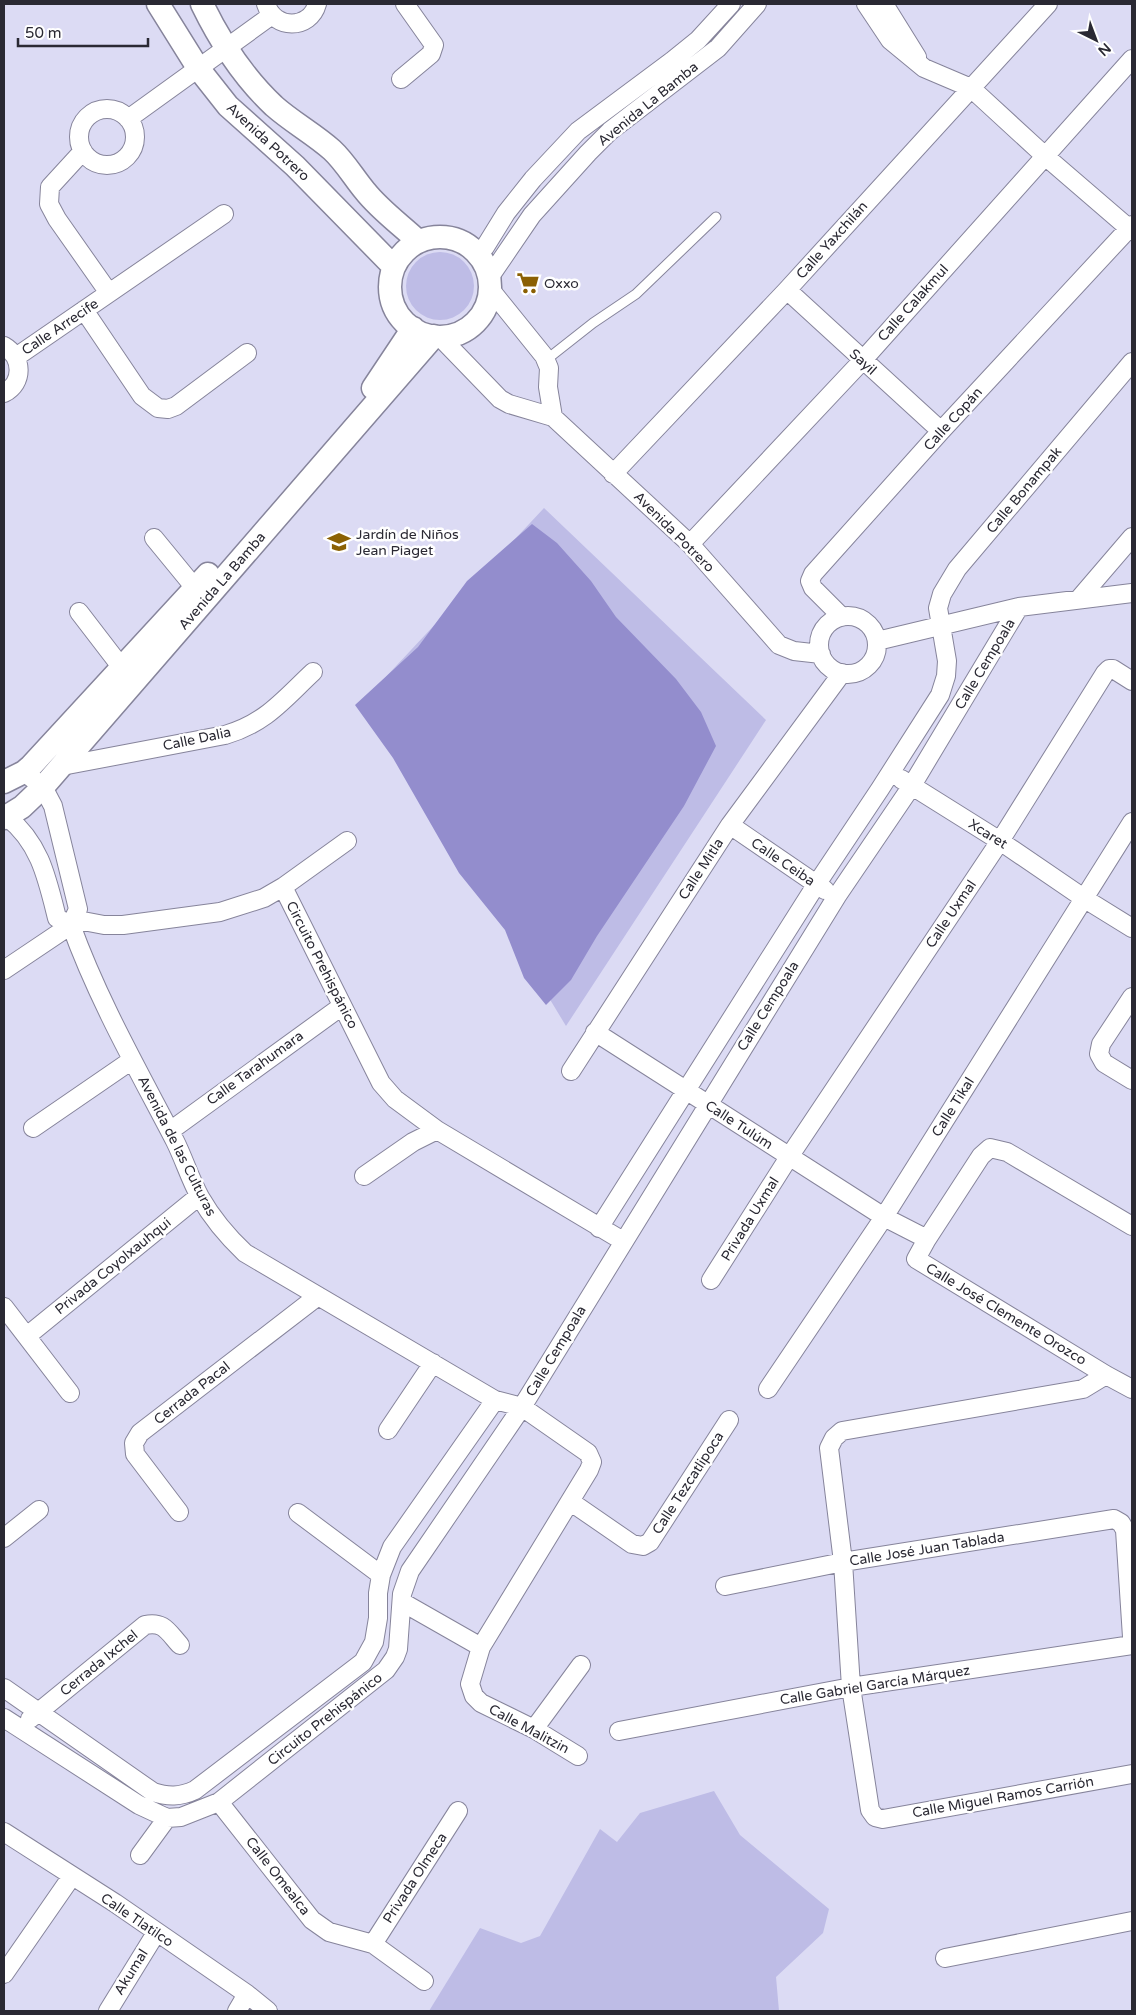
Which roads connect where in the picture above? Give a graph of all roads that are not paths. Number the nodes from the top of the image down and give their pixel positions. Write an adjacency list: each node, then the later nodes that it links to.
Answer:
1 (158, 4): 13 (street, Avenida Potrero)
2 (202, 4): 11 (street)
3 (317, 4): 10 (street)
4 (405, 4): 15 (street)
5 (731, 4): 24 (street, Avenida La Bamba)
6 (757, 4): 26 (street, Avenida La Bamba)
7 (866, 4): 14 (street)
8 (884, 4): 14 (street)
9 (1048, 4): 16 (street, Calle Yaxchilán)
10 (269, 9): 11 (street)
11 (226, 47): 13 (street); 23 (street)
12 (1132, 59): 19 (street, Calle Calakmul)
13 (198, 68): 17 (street); 25 (street, Avenida Potrero)
14 (924, 68): 16 (street)
15 (401, 79)
16 (971, 88): 19 (street); 27 (street, Calle Yaxchilán)
17 (128, 119): 18 (street); 18 (street)
18 (82, 151): 28 (street, Calle Arrecife)
19 (1045, 156): 22 (street); 35 (street, Calle Calakmul)
20 (224, 214): 28 (street)
21 (716, 217): 34 (lane)
22 (1131, 228): 39 (street, Calle Copán)
23 (418, 241): 24 (street); 25 (street)
24 (476, 252): 26 (street)
25 (394, 267): 30 (street)
26 (490, 284): 31 (street); 34 (street)
27 (787, 290): 35 (street, Sayil); 40 (street, Calle Yaxchilán)
28 (109, 293): 29 (street, Calle Arrecife)
29 (84, 310): 32 (street, Calle Arrecife); 33 (street)
30 (413, 328): 31 (street); 44 (street, Avenida La Bamba)
31 (437, 336): 38 (street, Avenida Potrero); 57 (street, Avenida La Bamba)
32 (10, 352): 37 (street)
33 (247, 353)
34 (546, 360): 38 (street)
35 (862, 361): 39 (street, Sayil); 43 (street, Calle Calakmul)
36 (1132, 362): 50 (street, Calle Bonampak)
37 (4, 393)
38 (553, 417): 40 (street, Avenida Potrero)
39 (942, 431): 49 (street, Calle Copán)
40 (613, 474): 43 (street, Avenida Potrero)
41 (1132, 537): 46 (street)
42 (154, 538): 44 (street)
43 (690, 544): 52 (street, Avenida Potrero)
44 (195, 588): 53 (street, Avenida La Bamba)
45 (1132, 593): 46 (street)
46 (1078, 600): 47 (street)
47 (1019, 608): 50 (street); 61 (street, Calle Cempoala)
48 (79, 612): 53 (street)
49 (842, 617): 51 (street); 52 (street)
50 (941, 627): 51 (street); 59 (street, Calle Cempoala)
51 (877, 641): 55 (street)
52 (821, 654): 55 (street)
53 (122, 668): 58 (street, Avenida La Bamba)
54 (312, 672): 57 (street, Calle Dalia)
55 (842, 673): 65 (street, Calle Mitla)
56 (1132, 681): 67 (street, Calle Uxmal)
57 (62, 766): 62 (street, Avenida La Bamba)
58 (24, 772): 60 (street, Avenida La Bamba); 62 (street)
59 (891, 772): 61 (street, Xcaret); 68 (street, Calle Cempoala)
60 (4, 782)
61 (911, 786): 67 (street, Xcaret); 70 (street, Calle Cempoala)
62 (43, 787): 63 (street, Avenida La Bamba); 72 (street)
63 (5, 813): 72 (street, Avenida de las Culturas)
64 (1132, 822): 71 (street, Calle Tikal)
65 (730, 825): 68 (street, Calle Ceiba); 77 (street, Calle Mitla)
66 (347, 841): 69 (street)
67 (1000, 841): 71 (street, Xcaret); 86 (street, Calle Uxmal)
68 (816, 885): 70 (street, Calle Ceiba); 81 (street, Calle Cempoala)
69 (283, 887): 72 (street, Circuito Prehispánico); 76 (street, Circuito Prehispánico)
70 (836, 896): 82 (street, Calle Cempoala)
71 (1085, 899): 73 (street, Xcaret); 89 (street, Calle Tikal)
72 (71, 926): 74 (street); 78 (street, Avenida de las Culturas)
73 (1132, 928)
74 (4, 970)
75 (1132, 997): 80 (street)
76 (342, 1006): 84 (street, Circuito Prehispánico); 85 (street, Calle Tarahumara)
77 (595, 1032): 79 (street, Calle Mitla); 81 (street, Calle Tulúm)
78 (132, 1060): 83 (street); 85 (street, Avenida de las Culturas)
79 (571, 1071)
80 (1132, 1080)
81 (686, 1091): 82 (street, Calle Tulúm); 91 (street, Calle Cempoala)
82 (707, 1104): 86 (street, Calle Tulúm); 93 (street, Calle Cempoala)
83 (33, 1128)
84 (437, 1130): 87 (street); 91 (street, Circuito Prehispánico)
85 (170, 1132): 88 (street, Avenida de las Culturas)
86 (789, 1157): 89 (street, Calle Tulúm); 94 (street, Privada Uxmal)
87 (364, 1176)
88 (199, 1196): 95 (street, Avenida de las Culturas); 97 (street, Privada Coyolxauhqui)
89 (884, 1217): 92 (street, Calle José Clemente Orozco); 100 (street, Calle Tikal)
90 (1132, 1226): 92 (street)
91 (600, 1228): 93 (street, Circuito Prehispánico)
92 (928, 1239): 99 (street, Calle José Clemente Orozco)
93 (623, 1241): 104 (street, Calle Cempoala)
94 (711, 1280)
95 (318, 1296): 98 (street, Avenida de las Culturas); 110 (street, Cerrada Pacal)
96 (4, 1307): 97 (street)
97 (27, 1336): 102 (street)
98 (434, 1363): 103 (street, Avenida de las Culturas); 106 (street)
99 (1106, 1375): 101 (street, Calle José Clemente Orozco); 114 (street)
100 (768, 1388)
101 (1132, 1389)
102 (70, 1393)
103 (495, 1400): 104 (street, Avenida de las Culturas); 107 (street, Circuito Prehispánico)
104 (522, 1407): 108 (street, Avenida de las Culturas); 112 (street, Circuito Prehispánico)
105 (729, 1420): 108 (street, Calle Tezcatlipoca)
106 (388, 1430)
107 (426, 1499): 112 (street); 115 (street, Circuito Prehispánico)
108 (571, 1502): 121 (street)
109 (39, 1510): 113 (street)
110 (179, 1512)
111 (298, 1513): 115 (street)
112 (449, 1514): 117 (street, Circuito Prehispánico)
113 (4, 1538)
114 (843, 1562): 116 (street, Calle José Juan Tablada); 118 (street, Calle José Juan Tablada); 123 (street)
115 (381, 1575): 126 (street, Circuito Prehispánico)
116 (725, 1586)
117 (402, 1602): 121 (street); 130 (street, Circuito Prehispánico)
118 (1132, 1637)
119 (180, 1644): 125 (street, Cerrada Ixchel)
120 (1132, 1645): 123 (street, Calle Gabriel García Márquez)
121 (481, 1647): 129 (street, Calle Malitzin)
122 (581, 1665): 129 (street)
123 (851, 1687): 131 (street, Calle Gabriel García Márquez); 133 (street, Calle Miguel Ramos Carrión)
124 (4, 1688): 125 (street, Circuito Prehispánico)
125 (39, 1712): 126 (street, Circuito Prehispánico); 128 (street, Cerrada Ixchel)
126 (296, 1713): 130 (street)
127 (4, 1718): 128 (street)
128 (19, 1728): 136 (street)
129 (534, 1729): 132 (street, Calle Malitzin)
130 (312, 1730): 134 (street, Circuito Prehispánico)
131 (618, 1731)
132 (578, 1756)
133 (1132, 1774)
134 (219, 1802): 136 (street, Circuito Prehispánico); 142 (street, Calle Omealca)
135 (458, 1811): 142 (street, Privada Olmeca)
136 (167, 1818): 138 (street)
137 (4, 1832): 139 (street, Calle Tlatilco)
138 (140, 1856)
139 (72, 1876): 141 (street, Calle Tlatilco); 144 (street)
140 (1132, 1921): 143 (street)
141 (156, 1933): 146 (street, Calle Tlatilco); 147 (street, Akumal)
142 (372, 1944): 145 (street, Calle Omealca)
143 (945, 1958)
144 (6, 1963)
145 (424, 1981)
146 (247, 1994): 148 (street); 149 (street, Calle Tlatilco)
147 (108, 2011)
148 (237, 2011)
149 (268, 2011)

